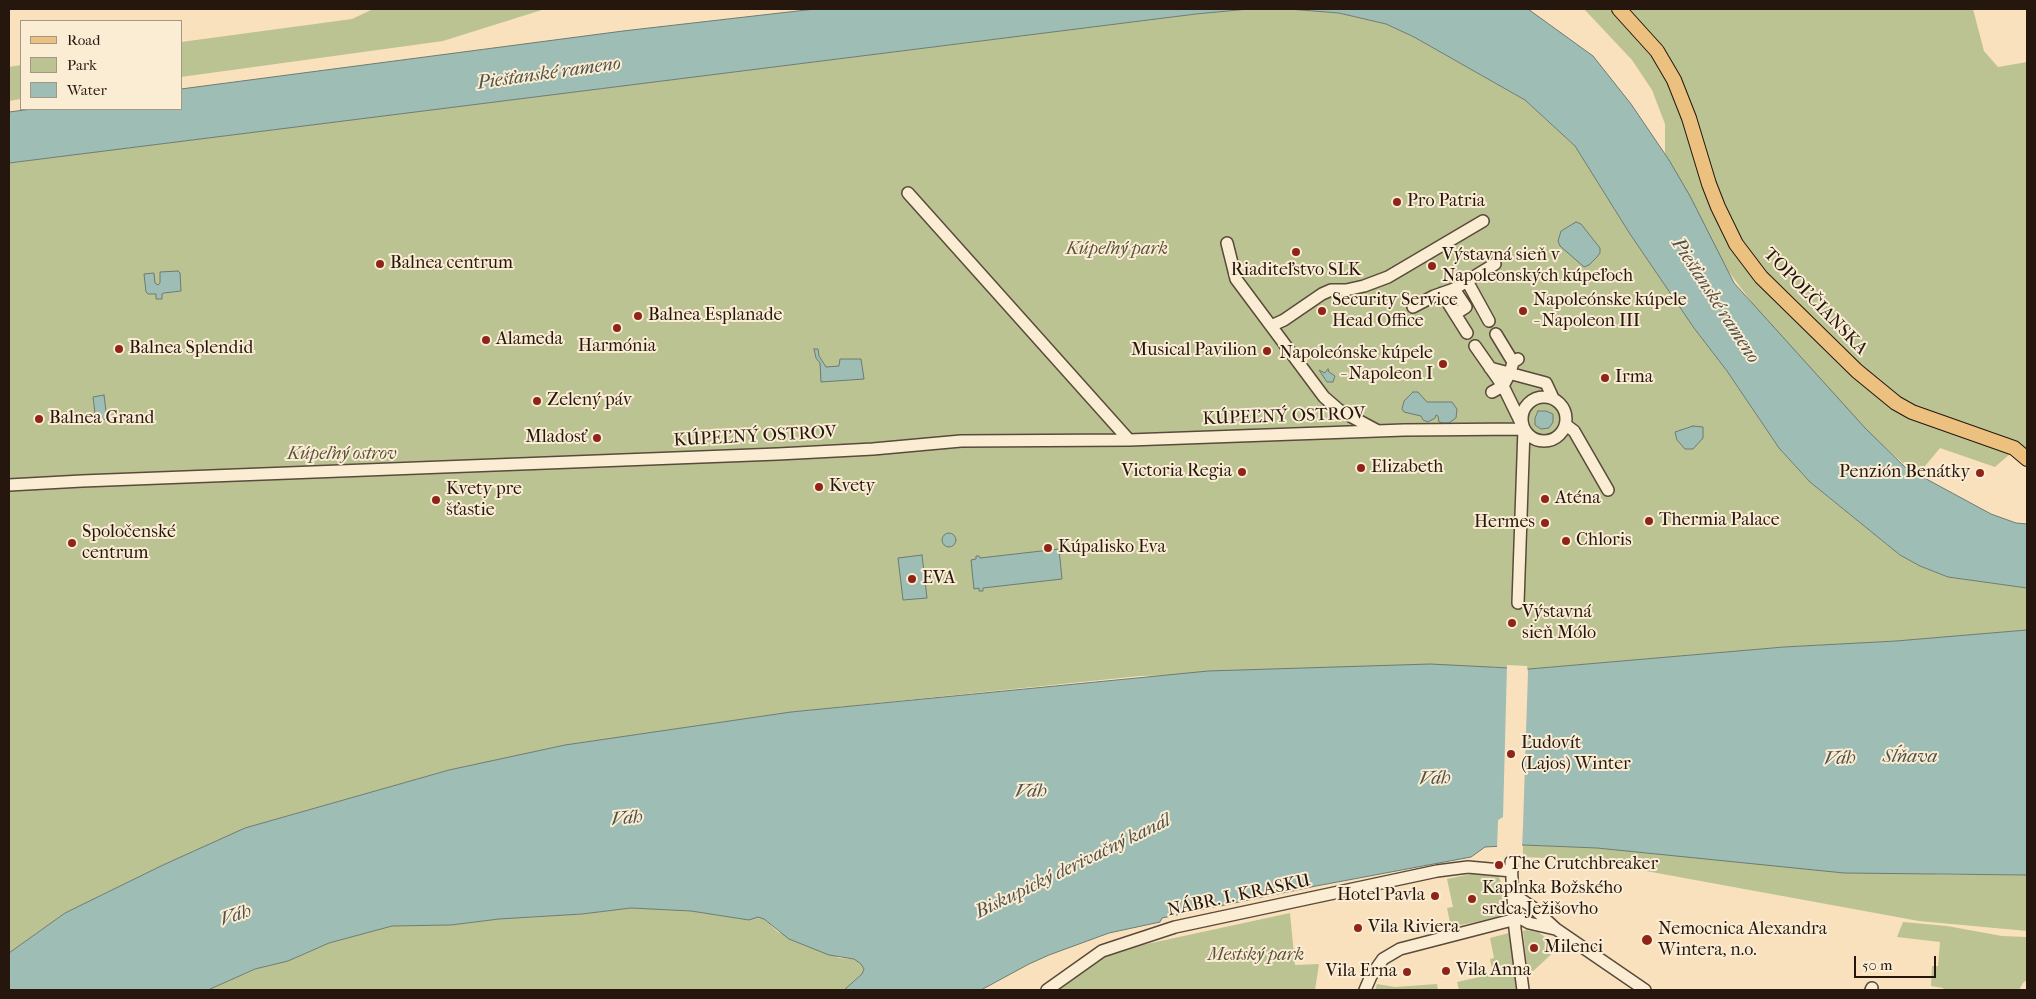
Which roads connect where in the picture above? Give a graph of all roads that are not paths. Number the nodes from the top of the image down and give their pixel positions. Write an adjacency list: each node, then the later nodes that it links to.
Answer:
1 (1619, 9): 27 (main road, TOPOĽČIANSKA)
2 (908, 193): 26 (street)
3 (1484, 221): 14 (street)
4 (1226, 243): 14 (street)
5 (1494, 264): 6 (street)
6 (1467, 281): 7 (street); 9 (street)
7 (1454, 289): 8 (street); 11 (street)
8 (1442, 294): 10 (street); 12 (street)
9 (1477, 299): 11 (street); 13 (street)
10 (1413, 307)
11 (1466, 307): 12 (street)
12 (1455, 314): 15 (street)
13 (1489, 321)
14 (1271, 326): 25 (street)
15 (1467, 333)
16 (1496, 334): 18 (street)
17 (1475, 346): 19 (street)
18 (1514, 365): 19 (street); 20 (street); 21 (street)
19 (1490, 368): 20 (street)
20 (1503, 386): 22 (street); 24 (street)
21 (1552, 387): 23 (street); 24 (street)
22 (1492, 392)
23 (1566, 425): 24 (street); 30 (street)
24 (1524, 429): 25 (street, KÚPEĽNÝ OSTROV); 31 (street)
25 (1378, 431): 26 (street, KÚPEĽNÝ OSTROV)
26 (1129, 440): 29 (street, KÚPEĽNÝ OSTROV)
27 (2020, 449): 28 (main road, TOPOĽČIANSKA)
28 (2027, 459)
29 (9, 486)
30 (1608, 490)
31 (1518, 598)
32 (1513, 894): 33 (street); 34 (street); 36 (street, NÁBR. I. KRASKU)
33 (1527, 904): 34 (street); 35 (street)
34 (1517, 918): 35 (street); 37 (street); 38 (street)
35 (1556, 929): 39 (street)
36 (1047, 990)
37 (1365, 990)
38 (1523, 990)
39 (1644, 990)

